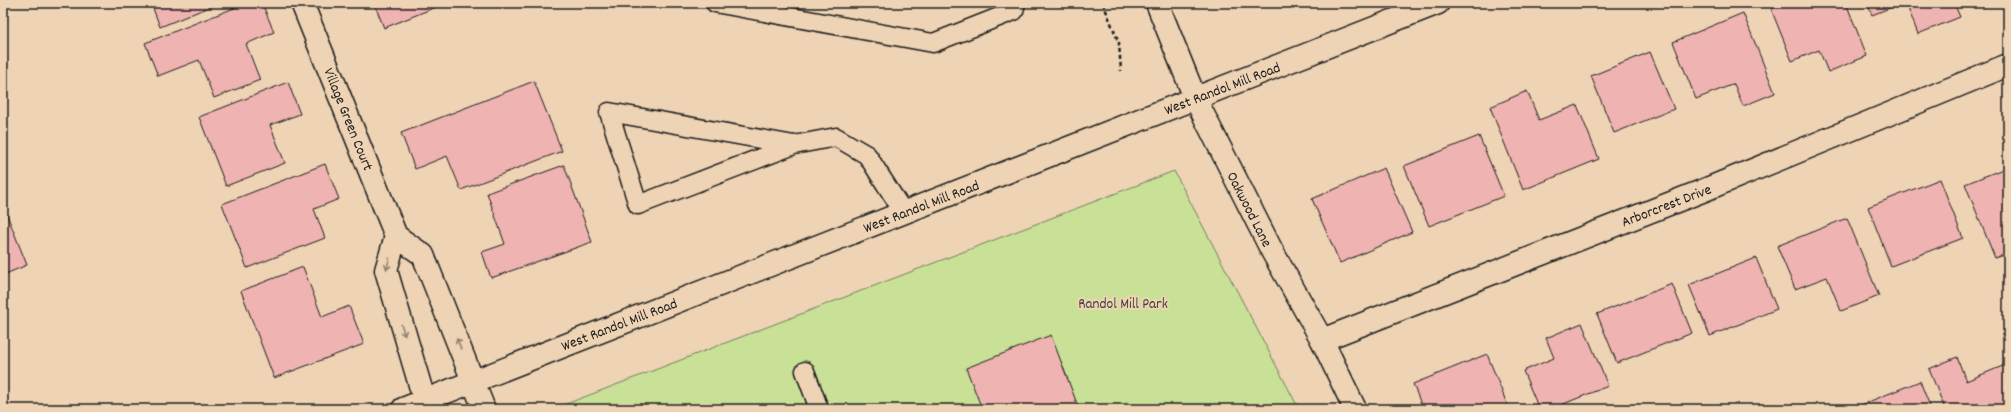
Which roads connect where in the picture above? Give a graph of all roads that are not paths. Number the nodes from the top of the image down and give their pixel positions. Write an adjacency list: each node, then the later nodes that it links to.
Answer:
1 (302, 3): 10 (street, Village Green Court)
2 (715, 3): 3 (lane)
3 (1016, 3)
4 (1157, 3): 7 (street, Oakwood Lane)
5 (1438, 3): 7 (street, West Randol Mill Road)
6 (2008, 65): 11 (street, Arborcrest Drive)
7 (1195, 98): 9 (street, West Randol Mill Road); 11 (street, Oakwood Lane)
8 (794, 145): 8 (lane); 9 (lane)
9 (904, 213): 13 (street, West Randol Mill Road)
10 (396, 236): 13 (street, one-way to 10); 14 (street, one-way to 14)
11 (1322, 340): 18 (street, Oakwood Lane)
12 (805, 371): 17 (lane)
13 (474, 380): 14 (street, West Randol Mill Road); 16 (street)
14 (425, 405): 15 (street, West Randol Mill Road)
15 (404, 409)
16 (484, 409)
17 (819, 409)
18 (1355, 409)

